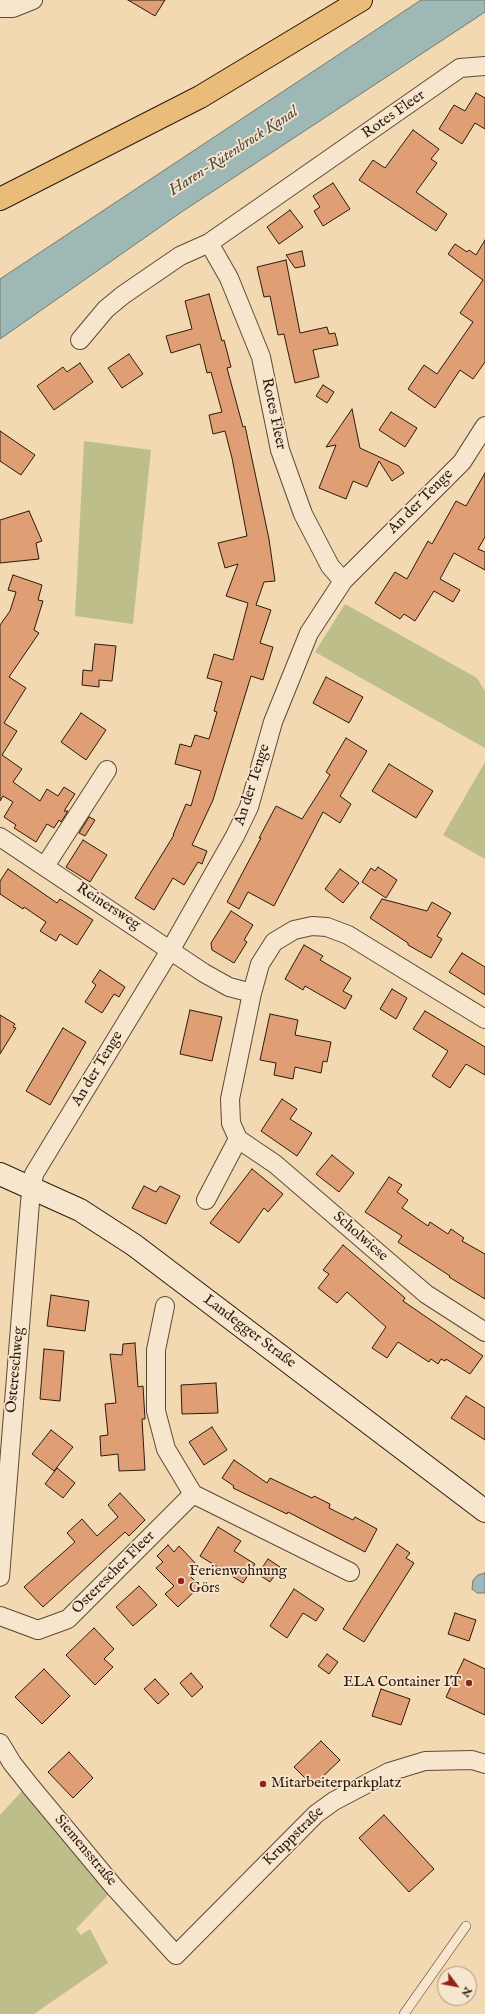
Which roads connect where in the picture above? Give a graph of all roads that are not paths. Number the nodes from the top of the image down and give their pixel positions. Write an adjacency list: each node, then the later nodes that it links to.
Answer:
1 (33, 0): 3 (street)
2 (361, 0): 5 (main road)
3 (0, 8)
4 (485, 66): 6 (street, Rotes Fleer)
5 (0, 199)
6 (209, 243): 7 (street, Rotes Fleer); 9 (street, Rotes Fleer)
7 (80, 340)
8 (485, 426): 9 (street, An der Tenge)
9 (343, 581): 13 (street, An der Tenge)
10 (107, 770): 12 (street)
11 (0, 837): 12 (street, Reinersweg)
12 (45, 866): 13 (street, Reinersweg)
13 (171, 949): 14 (street); 18 (street, An der Tenge)
14 (252, 993): 15 (street); 16 (street)
15 (485, 1019)
16 (238, 1139): 19 (street); 21 (street, Scholwiese)
17 (0, 1174): 18 (main road, Landegger Straße)
18 (32, 1187): 23 (main road, Landegger Straße); 25 (street, Ostereschweg)
19 (206, 1200)
20 (165, 1306): 22 (street)
21 (485, 1332)
22 (194, 1494): 24 (street); 26 (street, Osterescher Fleer)
23 (485, 1511)
24 (350, 1572)
25 (0, 1577)
26 (0, 1616)
27 (0, 1743): 30 (street, Siemensstraße)
28 (485, 1764): 30 (street, Kruppstraße)
29 (466, 1926): 31 (lane)
30 (176, 1955)
31 (404, 2014)

